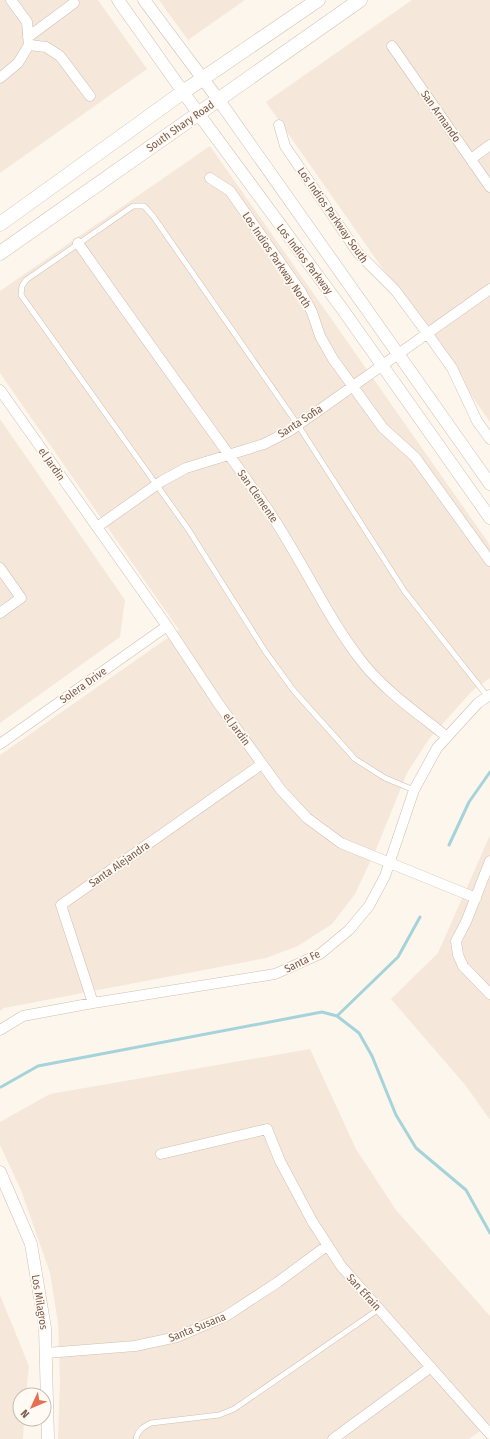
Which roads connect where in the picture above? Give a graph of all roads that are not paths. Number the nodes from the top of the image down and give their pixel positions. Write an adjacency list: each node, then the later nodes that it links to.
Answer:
1 (11, 0): 7 (street)
2 (118, 0): 11 (street, Los Indios Parkway)
3 (144, 0): 10 (street, Los Indios Parkway)
4 (317, 0): 10 (main road)
5 (360, 0): 13 (main road, South Shary Road)
6 (74, 3): 7 (street)
7 (28, 41): 9 (street); 12 (street)
8 (392, 46): 17 (street, San Armando)
9 (0, 78)
10 (203, 80): 11 (main road); 13 (street, Los Indios Parkway)
11 (183, 92): 14 (street, Los Indios Parkway); 20 (main road)
12 (90, 96)
13 (218, 99): 14 (main road, South Shary Road); 25 (street, Los Indios Parkway)
14 (198, 113): 22 (main road, South Shary Road); 26 (street, Los Indios Parkway)
15 (279, 125): 24 (street, Los Indios Parkway South)
16 (490, 145): 17 (street)
17 (471, 159): 19 (street, San Armando)
18 (210, 178): 27 (street, Los Indios Parkway North)
19 (490, 187)
20 (0, 224)
21 (78, 243): 29 (lane); 31 (street, San Clemente); 32 (lane)
22 (0, 253)
23 (490, 289): 24 (street, Santa Sofia)
24 (427, 333): 25 (street, Santa Sofia); 30 (street, Los Indios Parkway South)
25 (398, 353): 26 (street, Santa Sofia); 33 (street, Los Indios Parkway)
26 (382, 365): 27 (street, Santa Sofia); 34 (street, Los Indios Parkway)
27 (353, 386): 29 (street, Santa Sofia); 36 (street, Los Indios Parkway North)
28 (0, 390): 35 (street, el Jardin)
29 (298, 425): 31 (street, Santa Sofia); 40 (lane)
30 (490, 439)
31 (228, 453): 32 (street, Santa Sofia); 41 (street, San Clemente)
32 (157, 484): 35 (street, Santa Sofia); 44 (lane)
33 (490, 484)
34 (490, 518)
35 (97, 527): 39 (street, el Jardin)
36 (490, 561)
37 (0, 568): 38 (street)
38 (0, 614)
39 (167, 626): 42 (street, Solera Drive); 43 (street, el Jardin)
40 (489, 696): 41 (street, Santa Fe)
41 (447, 738): 44 (street, Santa Fe)
42 (0, 744)
43 (262, 764): 46 (street, el Jardin); 49 (street, Santa Alejandra)
44 (414, 790): 46 (street, Santa Fe)
45 (490, 861): 47 (street)
46 (389, 864): 47 (street, el Jardin); 49 (street, Santa Fe)
47 (476, 898): 48 (street)
48 (490, 994)
49 (93, 1002): 50 (street, Santa Fe)
50 (0, 1030)
51 (161, 1154): 53 (street, San Efrain)
52 (0, 1172): 55 (street, Los Milagros)
53 (328, 1245): 54 (street, San Efrain); 55 (street, Santa Susana)
54 (379, 1309): 56 (street, San Efrain); 59 (lane)
55 (46, 1353): 58 (street, Los Milagros)
56 (431, 1368): 57 (street, San Efrain); 60 (street)
57 (490, 1434)
58 (48, 1439)
59 (136, 1439)
60 (333, 1439)

